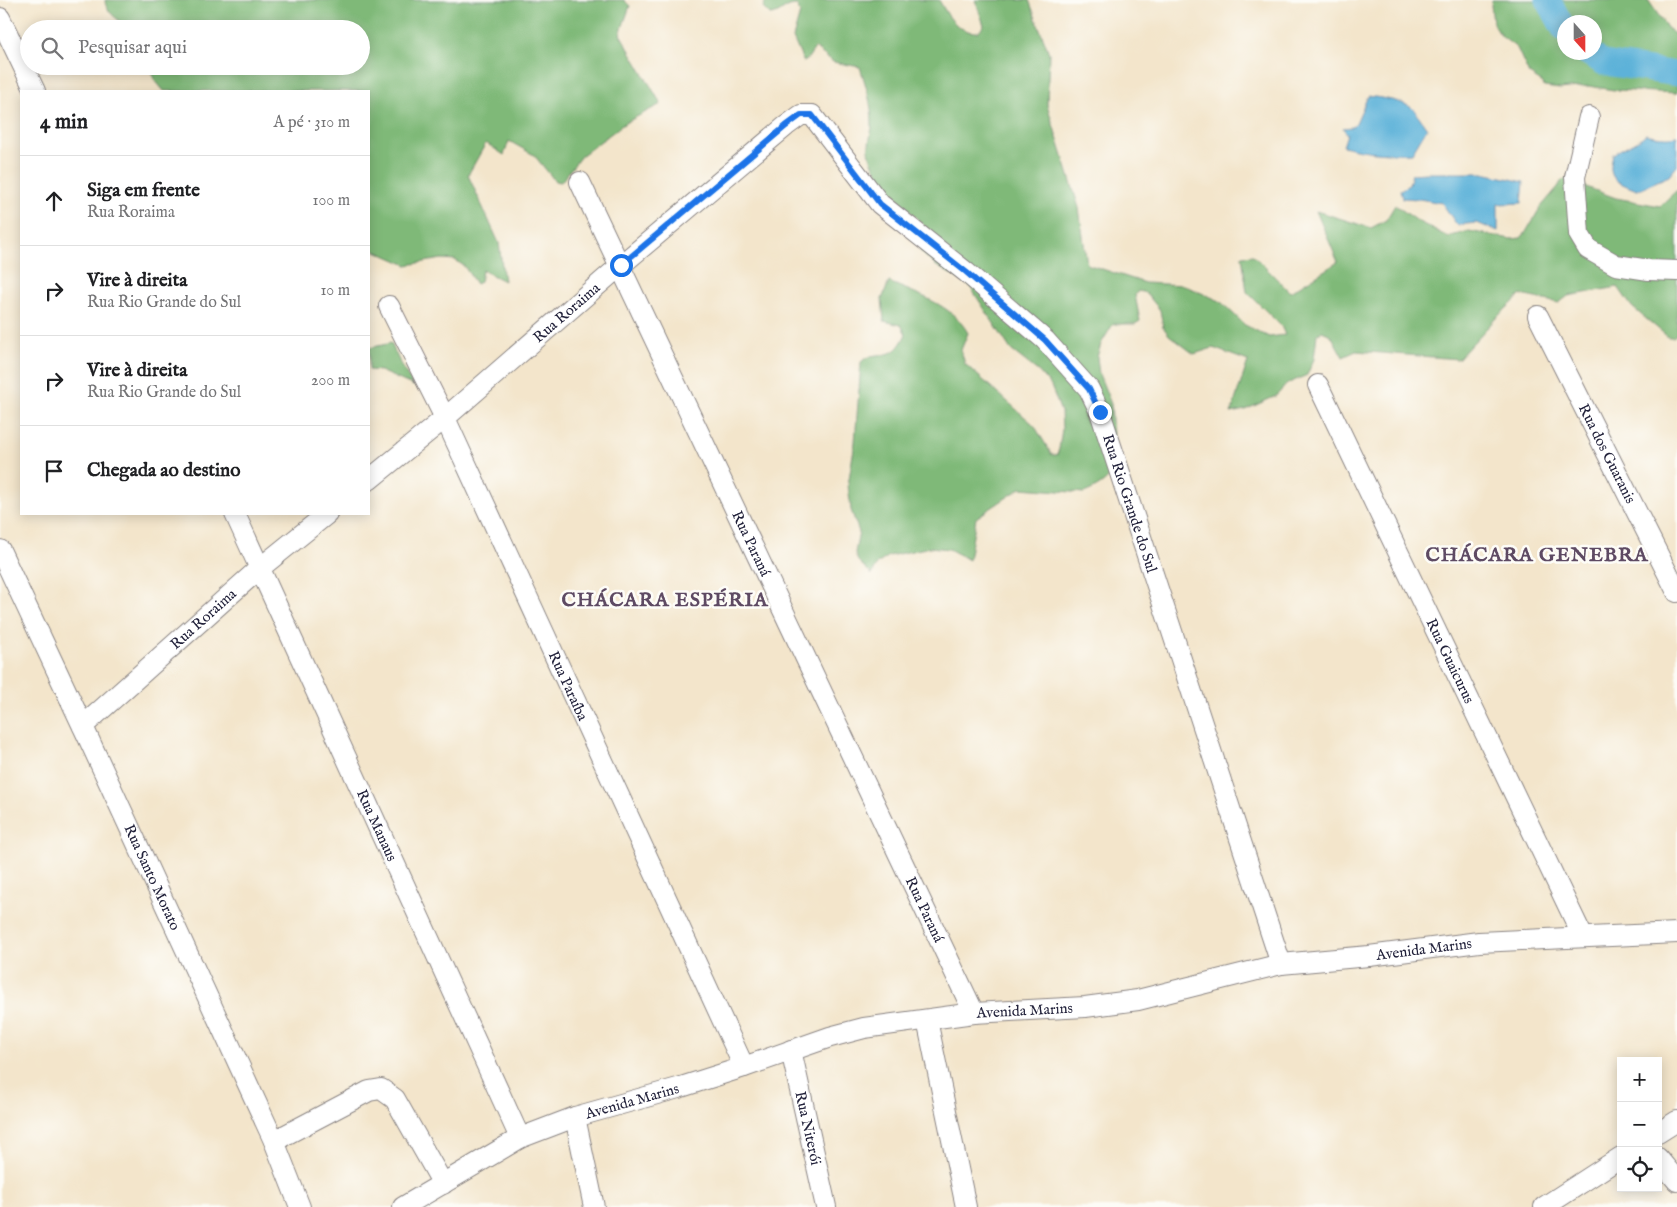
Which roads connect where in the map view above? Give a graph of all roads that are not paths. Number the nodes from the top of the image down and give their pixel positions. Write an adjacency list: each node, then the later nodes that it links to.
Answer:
1 (0, 18): 2 (street)
2 (20, 60)
3 (27, 75): 4 (street)
4 (35, 90)
5 (1589, 117): 9 (street)
6 (786, 126): 8 (street, Rua Roraima); 23 (street, Rua Rio Grande do Sul)
7 (580, 182): 8 (street, Rua Paraná)
8 (621, 265): 13 (street, Rua Roraima); 24 (street, Rua Paraná)
9 (1677, 271)
10 (389, 306): 13 (street, Rua Paraíba)
11 (1538, 316): 19 (street, Rua dos Guaranis)
12 (1318, 384): 22 (street, Rua Guaicurus)
13 (444, 418): 14 (street, Rua Roraima); 27 (street, Rua Paraíba)
14 (370, 479)
15 (235, 515): 18 (street, Rua Manaus)
16 (326, 515): 18 (street, Rua Roraima)
17 (0, 550): 20 (street, Rua Santo Morato)
18 (260, 568): 20 (street, Rua Roraima); 31 (street, Rua Manaus)
19 (1677, 592)
20 (83, 726): 32 (street, Rua Santo Morato)
21 (1677, 933): 22 (street, Avenida Marins)
22 (1583, 937): 23 (street, Avenida Marins)
23 (1281, 964): 24 (street, Avenida Marins)
24 (974, 1013): 25 (street, Avenida Marins)
25 (927, 1020): 26 (street, Avenida Marins); 41 (street)
26 (792, 1050): 27 (street, Avenida Marins); 40 (street, Rua Niterói)
27 (744, 1067): 28 (street, Avenida Marins)
28 (575, 1117): 31 (street, Avenida Marins); 39 (street)
29 (1677, 1122): 30 (street)
30 (1662, 1131)
31 (520, 1138): 36 (street, Avenida Marins)
32 (274, 1141): 36 (street); 37 (street, Rua Santo Morato)
33 (1617, 1160): 42 (street)
34 (1662, 1163): 35 (street)
35 (1677, 1182)
36 (443, 1184): 38 (street, Avenida Marins)
37 (300, 1207)
38 (403, 1207)
39 (594, 1207)
40 (826, 1207)
41 (966, 1207)
42 (1544, 1207)

